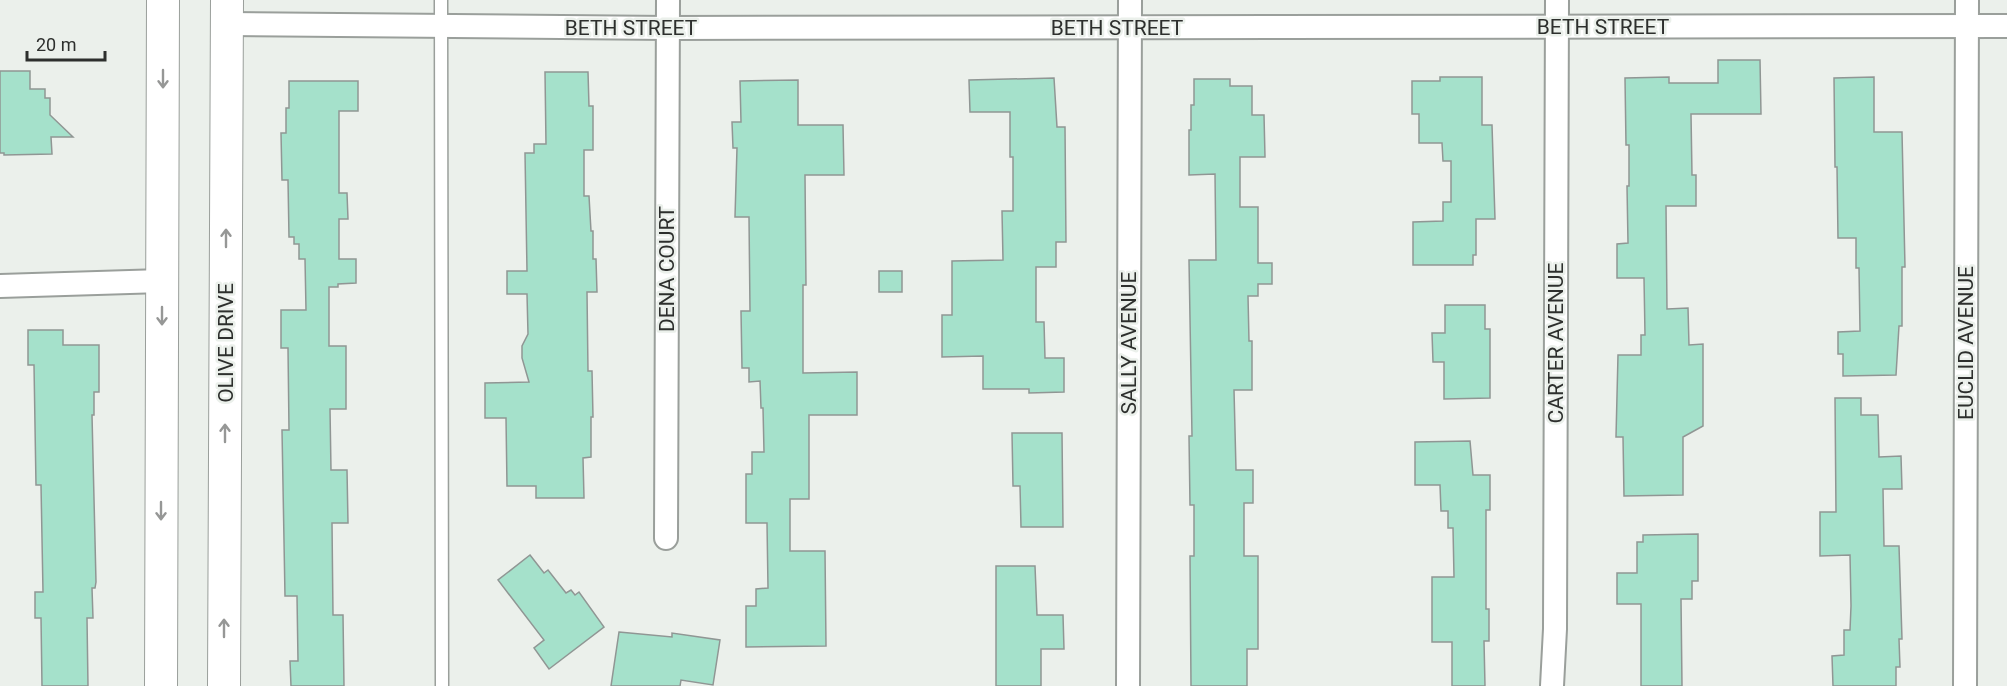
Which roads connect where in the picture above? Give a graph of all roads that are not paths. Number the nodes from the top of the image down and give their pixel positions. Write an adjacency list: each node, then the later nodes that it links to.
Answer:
1 (163, 0): 14 (main road, one-way to 14)
2 (441, 0): 8 (lane)
3 (668, 0): 12 (street, DENA COURT)
4 (1131, 0): 13 (street, SALLY AVENUE)
5 (1557, 0): 11 (street, CARTER AVENUE)
6 (1967, 0): 9 (street, EUCLID AVENUE)
7 (227, 12): 8 (street, BETH STREET); 18 (main road, OLIVE DRIVE, one-way to 7)
8 (441, 26): 12 (street, BETH STREET); 19 (lane)
9 (1967, 26): 10 (street, BETH STREET); 11 (street, BETH STREET); 22 (street, EUCLID AVENUE)
10 (2007, 26)
11 (1557, 27): 13 (street, BETH STREET); 21 (street, CARTER AVENUE)
12 (668, 28): 13 (street, BETH STREET); 16 (street, DENA COURT)
13 (1130, 28): 20 (street, SALLY AVENUE)
14 (162, 281): 15 (street); 17 (main road, one-way to 17)
15 (0, 286)
16 (666, 538)
17 (161, 686)
18 (224, 686)
19 (442, 686)
20 (1128, 686)
21 (1552, 686)
22 (1965, 686)

